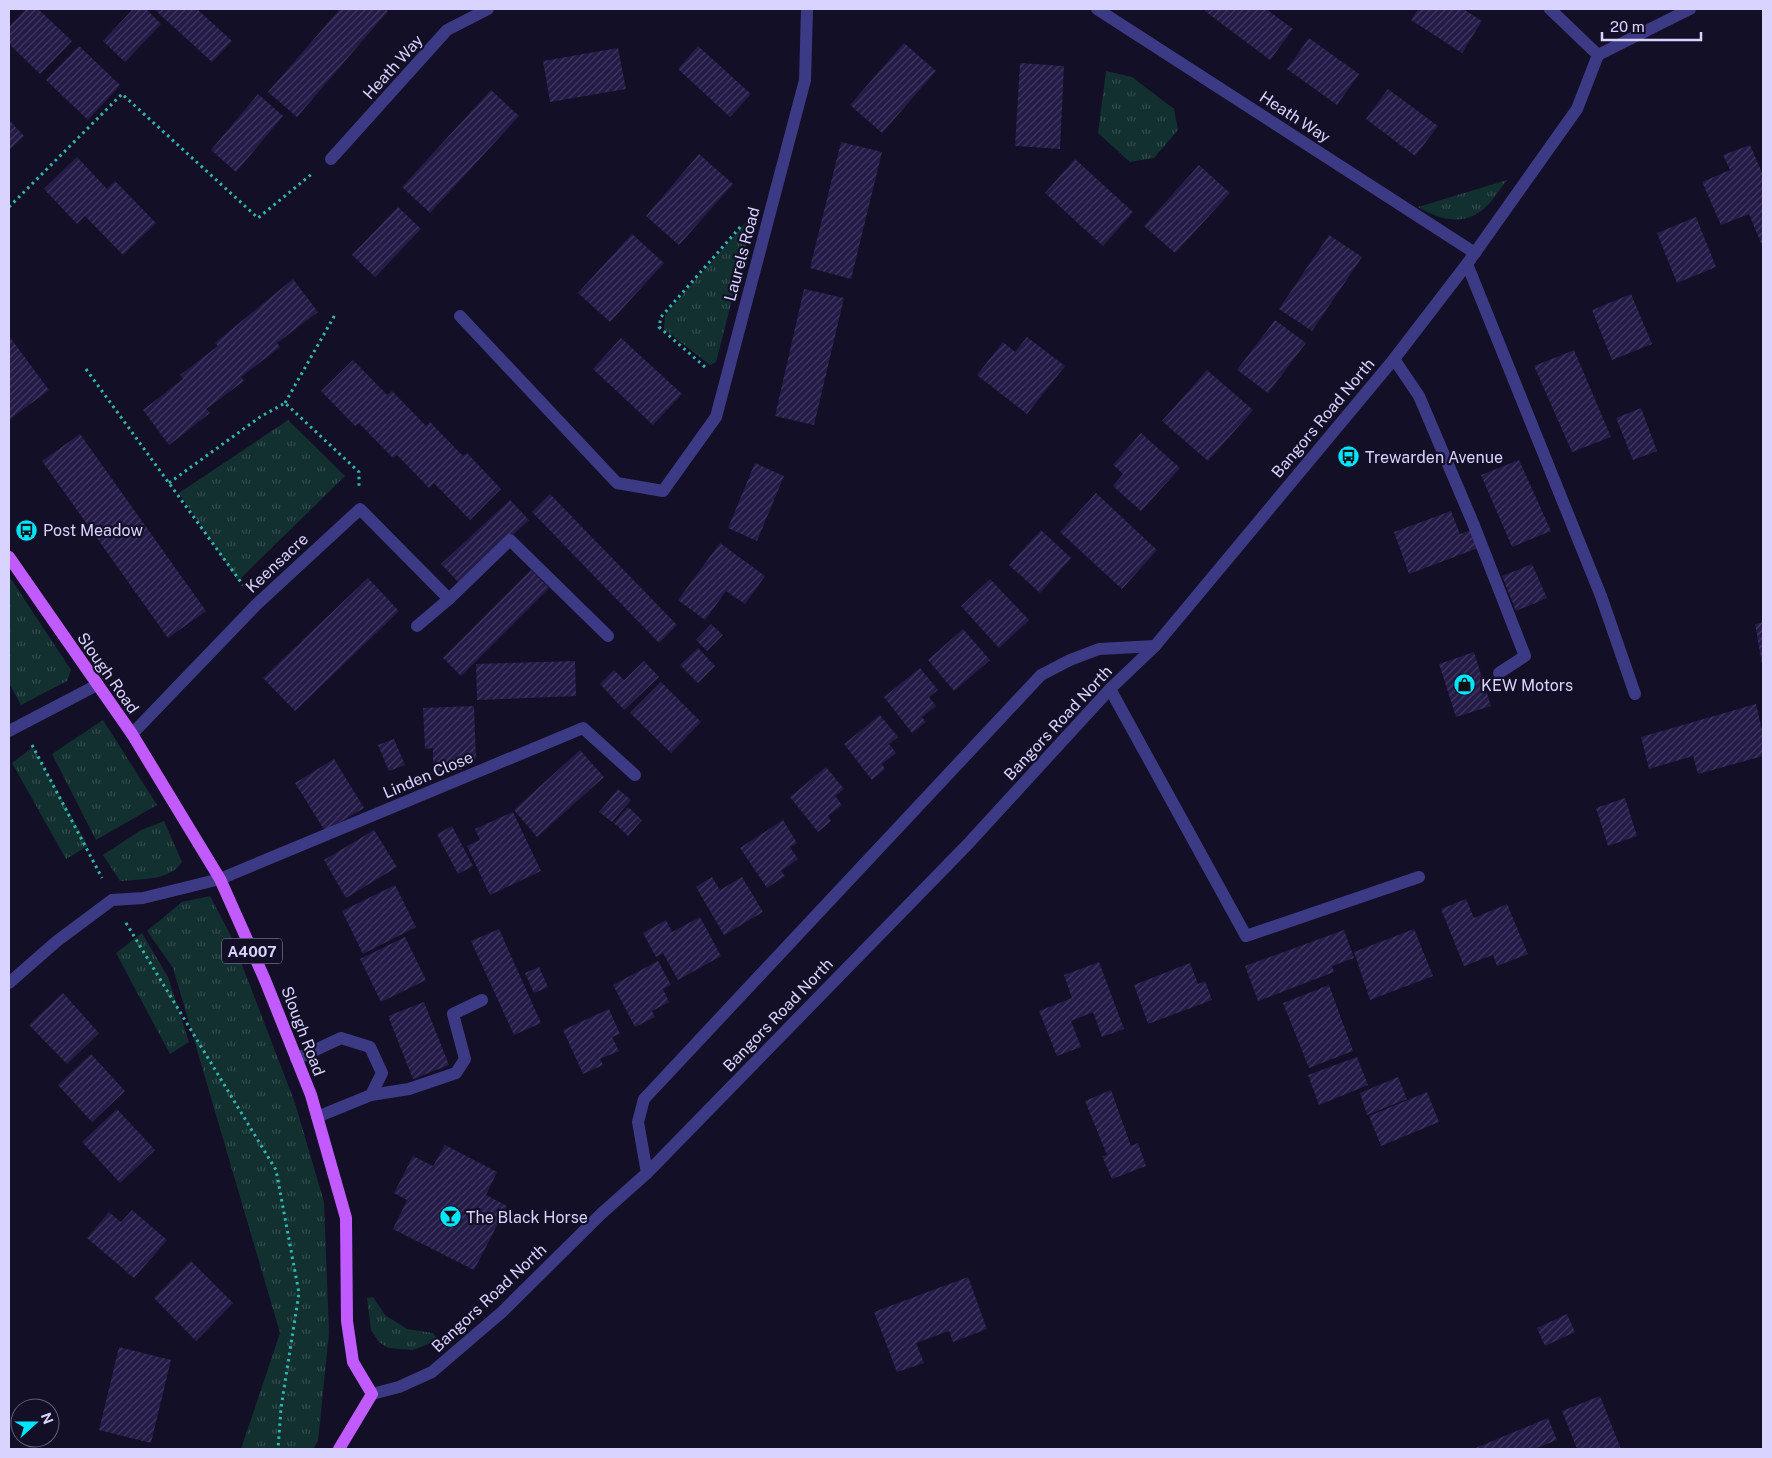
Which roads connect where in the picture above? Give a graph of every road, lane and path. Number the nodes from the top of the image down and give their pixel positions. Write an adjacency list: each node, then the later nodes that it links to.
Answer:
1 (488, 9): 7 (street, Heath Way)
2 (807, 9): 16 (street, Laurels Road)
3 (1097, 9): 10 (street, Heath Way)
4 (1550, 9): 6 (street)
5 (1690, 9): 6 (street)
6 (1598, 55): 10 (street, Bangors Road North)
7 (331, 159): 8 (path)
8 (9, 207)
9 (745, 222): 16 (path)
10 (1475, 253): 11 (street, Bangors Road North)
11 (1467, 264): 14 (street, Bangors Road North); 29 (street)
12 (336, 313): 17 (path)
13 (460, 316): 16 (street, Laurels Road)
14 (1394, 359): 25 (street, Bangors Road North); 26 (street)
15 (86, 369): 18 (path)
16 (725, 383)
17 (284, 403): 18 (path); 19 (path)
18 (169, 483): 22 (path)
19 (360, 509): 21 (street); 22 (street, Keensacre)
20 (9, 557): 27 (main road, Slough Road / A4007)
21 (449, 599): 23 (street); 24 (street)
22 (257, 604): 32 (street, Keensacre)
23 (417, 626)
24 (608, 636)
25 (1155, 646): 28 (street, Bangors Road North); 42 (street)
26 (1499, 673)
27 (97, 685): 30 (street); 32 (main road, Slough Road / A4007)
28 (1110, 689): 34 (street); 42 (street, Bangors Road North)
29 (1635, 694)
30 (20, 724): 31 (street); 36 (path)
31 (9, 731)
32 (132, 734): 35 (main road, Slough Road / A4007)
33 (635, 775): 35 (street, Linden Close)
34 (1419, 877)
35 (220, 879): 36 (street); 39 (main road, Slough Road / A4007)
36 (112, 900): 37 (street); 44 (path)
37 (9, 983)
38 (482, 1000): 40 (street)
39 (296, 1059): 40 (street); 41 (main road, Slough Road / A4007)
40 (371, 1094): 41 (street)
41 (317, 1117): 43 (main road, Slough Road / A4007)
42 (647, 1173): 43 (street, Bangors Road North)
43 (372, 1394): 45 (main road)
44 (278, 1449)
45 (339, 1449)

